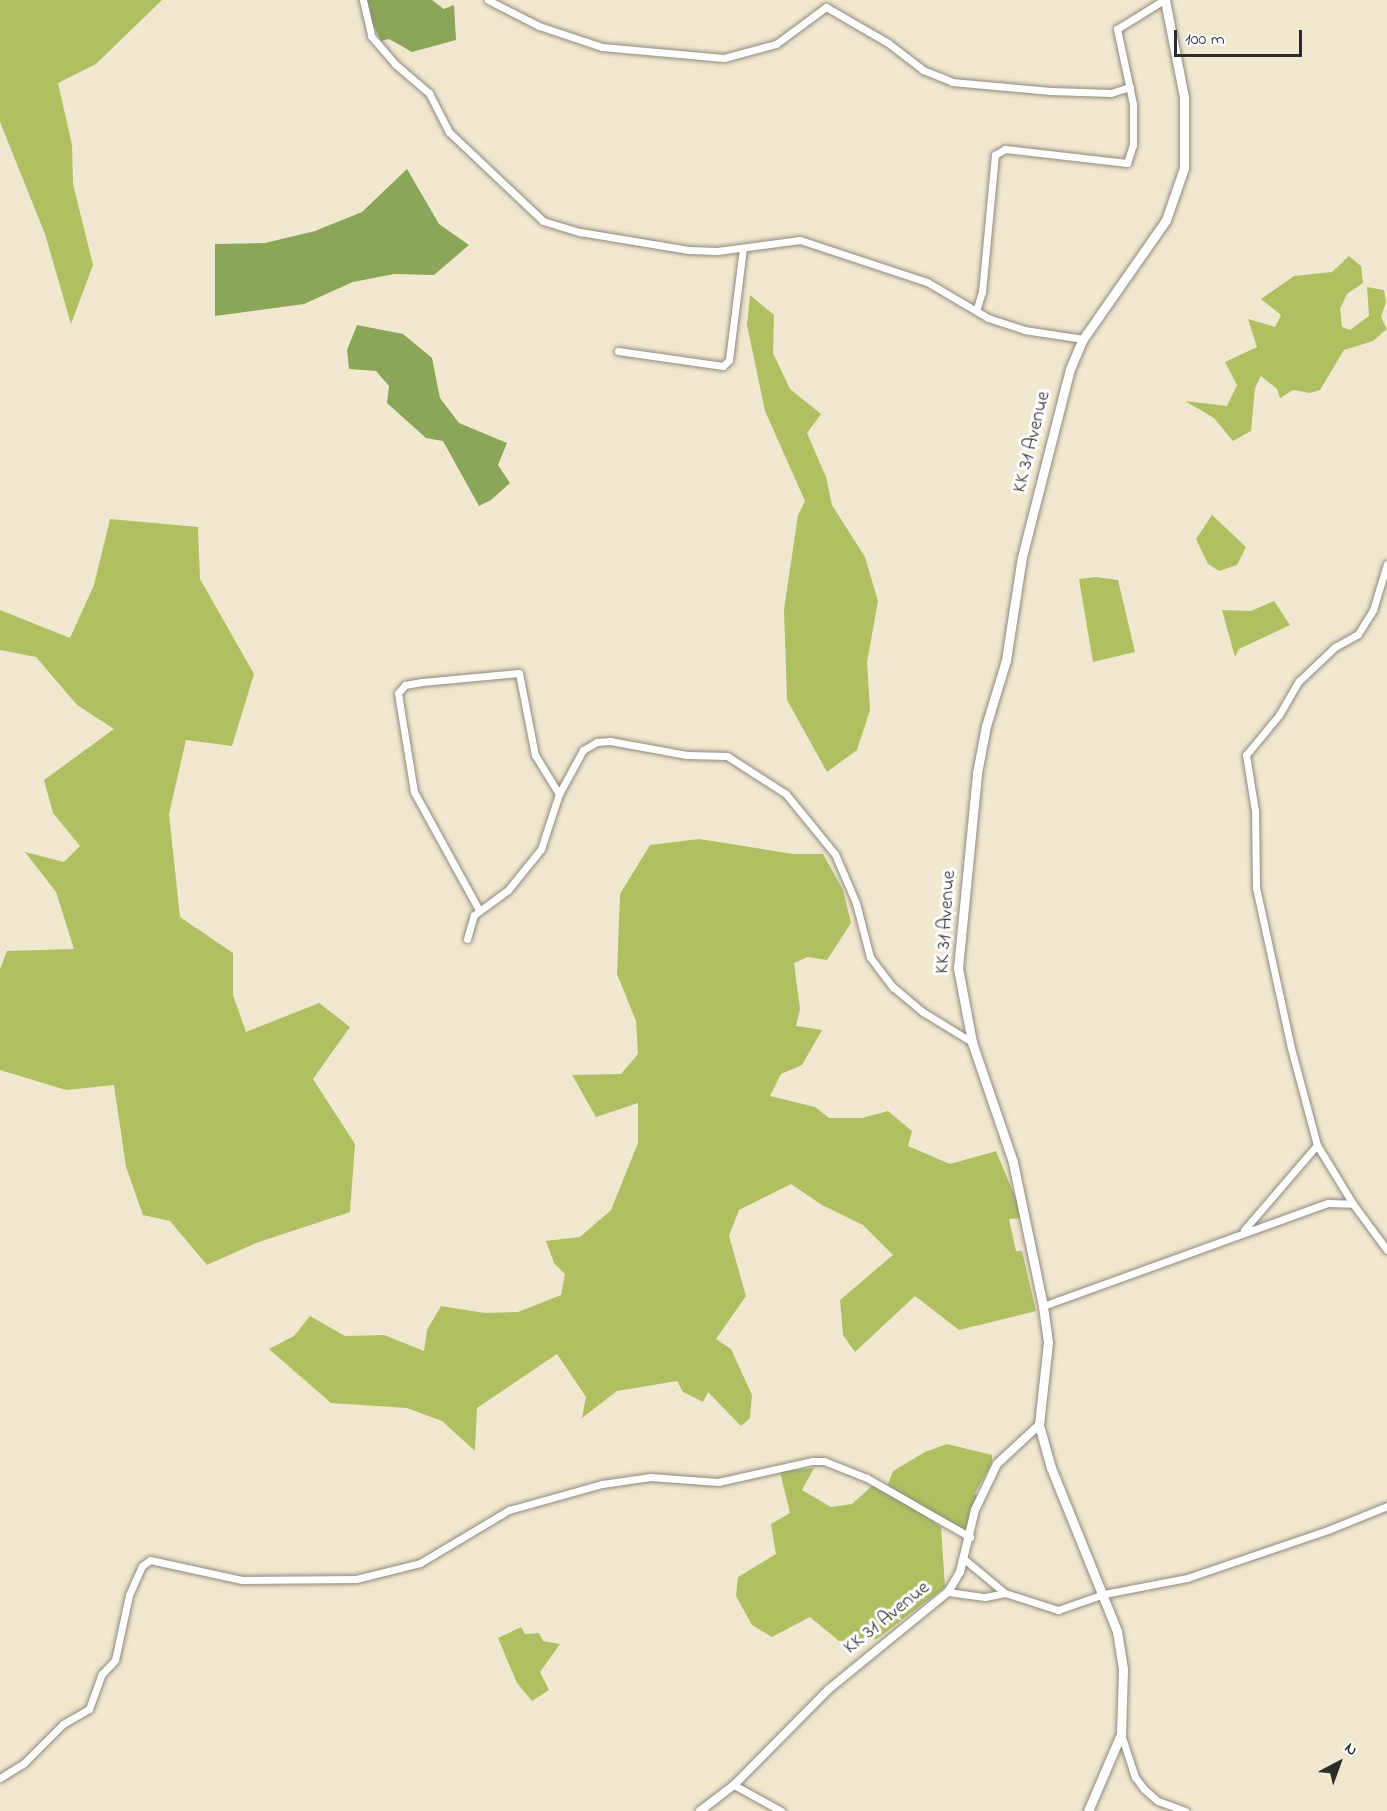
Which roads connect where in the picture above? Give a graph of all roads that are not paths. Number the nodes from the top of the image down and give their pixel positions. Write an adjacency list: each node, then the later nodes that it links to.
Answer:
1 (363, 0): 5 (street)
2 (488, 0): 4 (street)
3 (1164, 0): 4 (street); 7 (main road, KK 31 Avenue)
4 (1130, 87): 6 (street)
5 (743, 248): 7 (street); 8 (street)
6 (977, 308)
7 (1083, 339): 13 (main road, KK 31 Avenue)
8 (618, 351)
9 (1387, 564): 14 (street)
10 (559, 794): 11 (street); 11 (street); 13 (street)
11 (479, 910): 12 (street)
12 (467, 939)
13 (972, 1042): 18 (main road, KK 31 Avenue)
14 (1317, 1145): 15 (street); 16 (street)
15 (1353, 1204): 16 (street); 17 (street)
16 (1242, 1232): 18 (street)
17 (1387, 1250)
18 (1043, 1306): 19 (main road, KK 31 Avenue)
19 (1040, 1425): 21 (street, KK 31 Avenue); 25 (main road)
20 (1387, 1506): 25 (street)
21 (970, 1538): 22 (street, KK 31 Avenue); 27 (street)
22 (964, 1559): 23 (street, KK 31 Avenue); 24 (street)
23 (948, 1592): 24 (street); 28 (street, KK 31 Avenue)
24 (1005, 1593): 25 (street)
25 (1104, 1594): 26 (main road)
26 (1121, 1734): 31 (main road); 32 (street)
27 (0, 1778)
28 (734, 1785): 29 (street, KK 31 Avenue); 30 (street)
29 (700, 1811)
30 (781, 1811)
31 (1088, 1811)
32 (1185, 1811)

